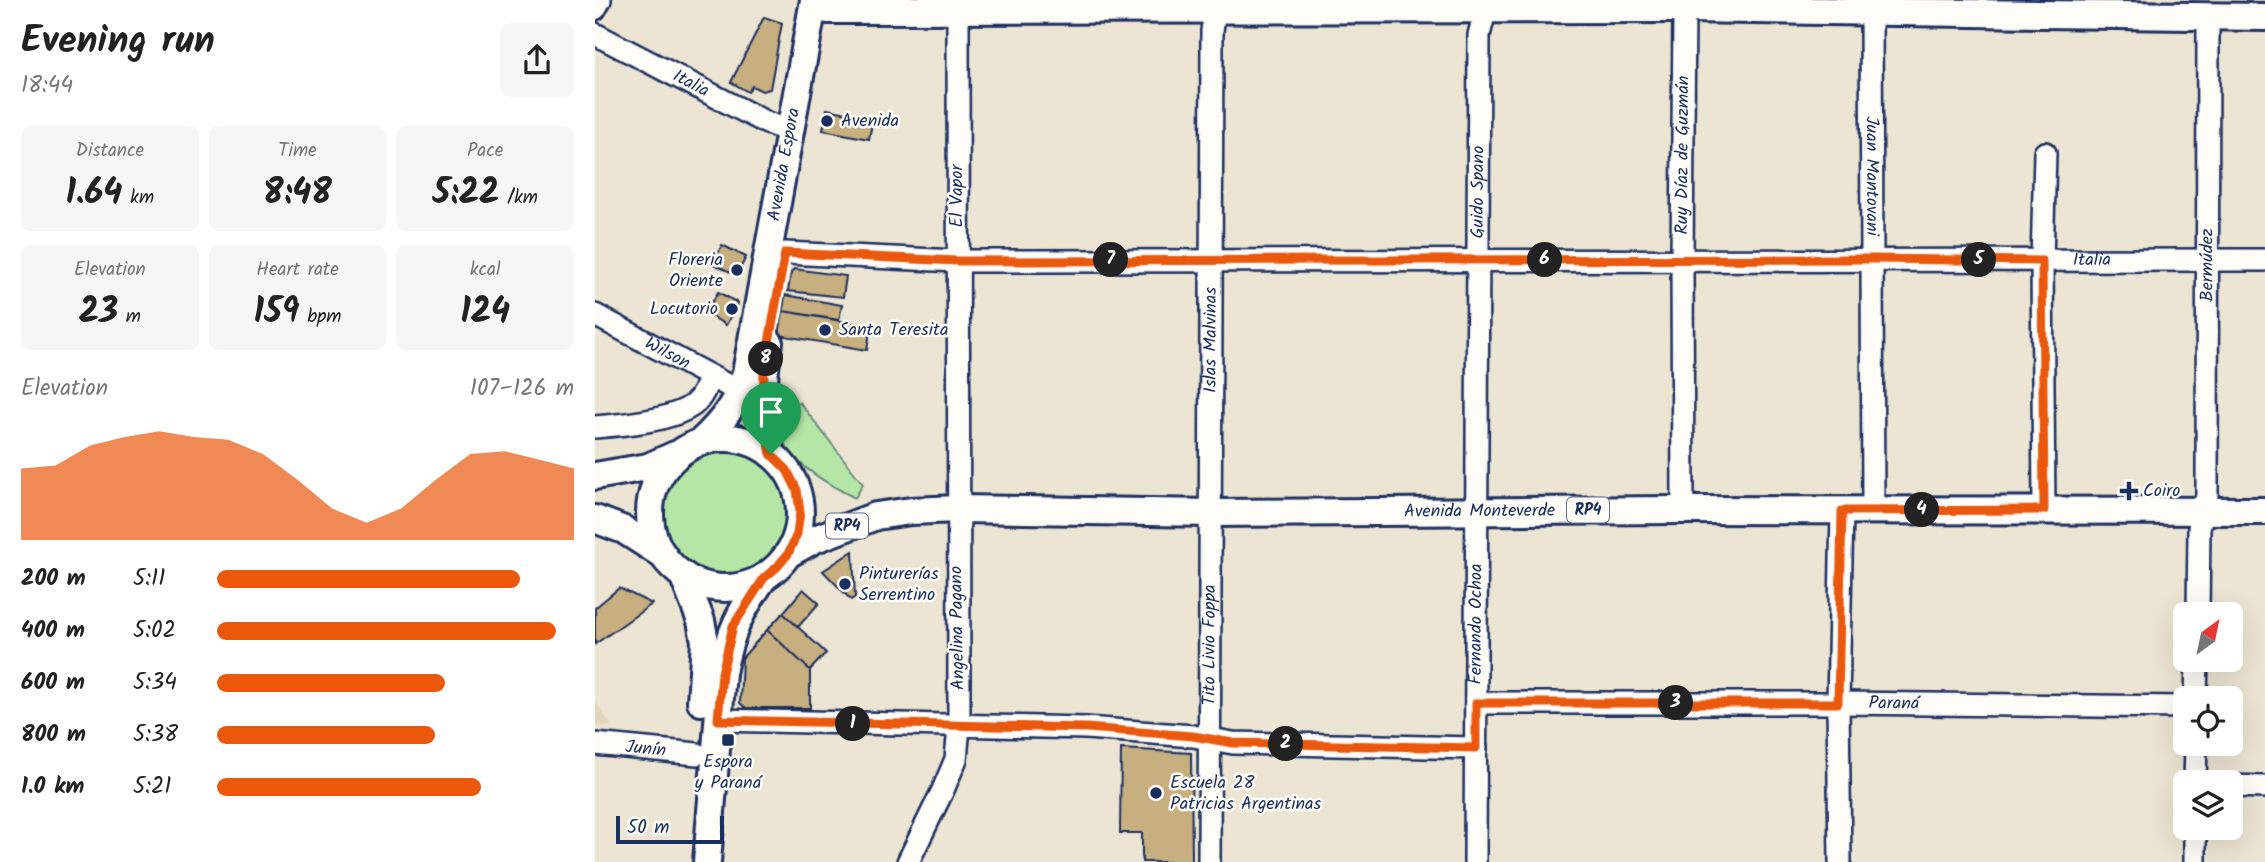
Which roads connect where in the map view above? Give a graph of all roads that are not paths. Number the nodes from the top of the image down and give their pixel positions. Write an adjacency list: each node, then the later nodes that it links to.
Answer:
1 (600, 0): 8 (street)
2 (822, 4): 6 (main road); 14 (main road, Avenida Espora / RP4); 16 (main road, Avenida Espora)
3 (1215, 4): 4 (main road); 6 (main road); 17 (street, Islas Malvinas)
4 (1487, 5): 9 (main road); 19 (street, Guido Spano)
5 (1803, 5): 9 (main road); 10 (main road)
6 (958, 8): 23 (street, El Vapor)
7 (2133, 8): 10 (main road); 11 (main road)
8 (595, 9)
9 (1684, 9): 20 (street, Ruy Díaz de Guzmán)
10 (1871, 10): 18 (street, Juan Mantovani)
11 (2208, 17): 12 (main road); 21 (street, Bermúdez)
12 (2265, 17)
13 (595, 34): 14 (street, Italia)
14 (790, 131): 27 (main road, Avenida Espora / RP4)
15 (2045, 153): 24 (street)
16 (785, 253): 23 (street, Italia); 30 (main road, Avenida Espora)
17 (1211, 259): 19 (street, Italia); 23 (street, Italia); 40 (street, Islas Malvinas)
18 (1871, 259): 20 (street, Italia); 24 (street, Italia); 37 (street, Juan Mantovani)
19 (1477, 260): 20 (street, Italia); 35 (street, Guido Spano)
20 (1682, 260): 33 (street, Ruy Díaz de Guzmán)
21 (2209, 260): 22 (street, Italia); 24 (street, Italia); 38 (street, Bermúdez)
22 (2265, 260)
23 (957, 261): 32 (street, El Vapor)
24 (2042, 261): 34 (street)
25 (595, 315): 26 (street, Wilson)
26 (709, 376): 27 (street, Wilson); 28 (street)
27 (740, 392): 29 (main road, Avenida Espora / RP4)
28 (595, 427)
29 (691, 447): 30 (main road, RP4); 31 (main road, RP4); 43 (main road, RP4)
30 (771, 454): 42 (main road, RP4)
31 (595, 477)
32 (957, 509): 40 (main road, Avenida Monteverde / RP4); 42 (main road, Avenida Monteverde / RP4); 51 (street, Angelina Pagano)
33 (1683, 510): 35 (main road, Avenida Monteverde / RP4); 36 (main road, Avenida Monteverde / RP4)
34 (2044, 510): 37 (main road, Avenida Monteverde / RP4); 38 (main road, Avenida Monteverde / RP4)
35 (1476, 511): 40 (main road, Avenida Monteverde / RP4); 47 (street, Fernando Ochoa)
36 (1842, 511): 37 (main road, Avenida Monteverde / RP4); 48 (street)
37 (1873, 511)
38 (2203, 511): 39 (main road, Avenida Monteverde / RP4); 46 (street, Bermúdez)
39 (2265, 512)
40 (1212, 513): 52 (street, Tito Livio Foppa)
41 (595, 519): 43 (main road, RP4)
42 (788, 554): 45 (main road, RP4)
43 (663, 555): 44 (main road, RP4)
44 (683, 575): 45 (main road, RP4); 55 (main road)
45 (764, 578): 50 (main road)
46 (2198, 602)
47 (1476, 703): 48 (street, Paraná); 54 (street, Fernando Ochoa)
48 (1838, 703): 49 (street, Paraná); 64 (street)
49 (2173, 707)
50 (718, 720): 51 (street); 60 (main road)
51 (959, 727): 52 (street); 61 (street, Angelina Pagano)
52 (1211, 739): 54 (street); 62 (street, Tito Livio Foppa)
53 (595, 744): 55 (street, Junín)
54 (1476, 748): 63 (street, Fernando Ochoa)
55 (697, 754): 59 (main road)
56 (2243, 786): 57 (street)
57 (2265, 787)
58 (2195, 840): 65 (street)
59 (689, 862)
60 (707, 862)
61 (908, 862)
62 (1209, 862)
63 (1475, 862)
64 (1840, 862)
65 (2195, 862)

